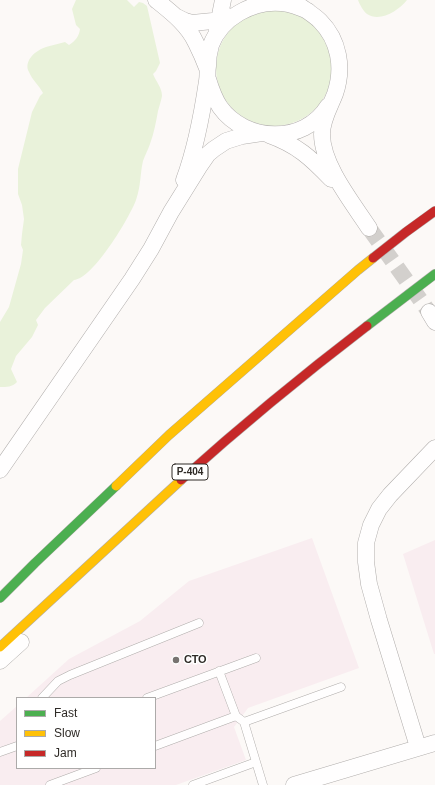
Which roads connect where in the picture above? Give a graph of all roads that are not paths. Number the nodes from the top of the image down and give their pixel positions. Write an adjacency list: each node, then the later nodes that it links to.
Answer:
1 (156, 0): 5 (street)
2 (223, 0): 6 (street)
3 (290, 0): 4 (street)
4 (308, 11): 6 (street); 8 (street)
5 (177, 17): 6 (street); 7 (street)
6 (223, 24): 7 (street)
7 (208, 73): 9 (street); 12 (street)
8 (334, 95): 9 (street); 10 (street)
9 (265, 134): 10 (street); 12 (street)
10 (348, 198): 13 (street)
11 (435, 211): 17 (highway)
12 (171, 212): 16 (street)
13 (369, 228)
14 (435, 274): 19 (highway, Р-404)
15 (435, 448): 34 (street)
16 (0, 470)
17 (35, 563): 18 (street); 20 (highway)
18 (0, 589)
19 (61, 590): 22 (highway, Р-404); 24 (street)
20 (0, 598)
21 (199, 623): 27 (lane)
22 (0, 647)
23 (256, 658): 25 (lane)
24 (0, 661)
25 (219, 671): 28 (lane); 29 (lane)
26 (341, 687): 30 (lane)
27 (43, 697)
28 (150, 697)
29 (236, 716): 30 (lane); 33 (lane)
30 (244, 722): 36 (lane)
31 (435, 743): 34 (street)
32 (16, 746): 35 (lane)
33 (156, 746)
34 (418, 747): 41 (street)
35 (0, 752)
36 (256, 762): 39 (lane); 40 (lane)
37 (93, 769): 38 (lane)
38 (50, 785)
39 (193, 785)
40 (263, 785)
41 (294, 785)

